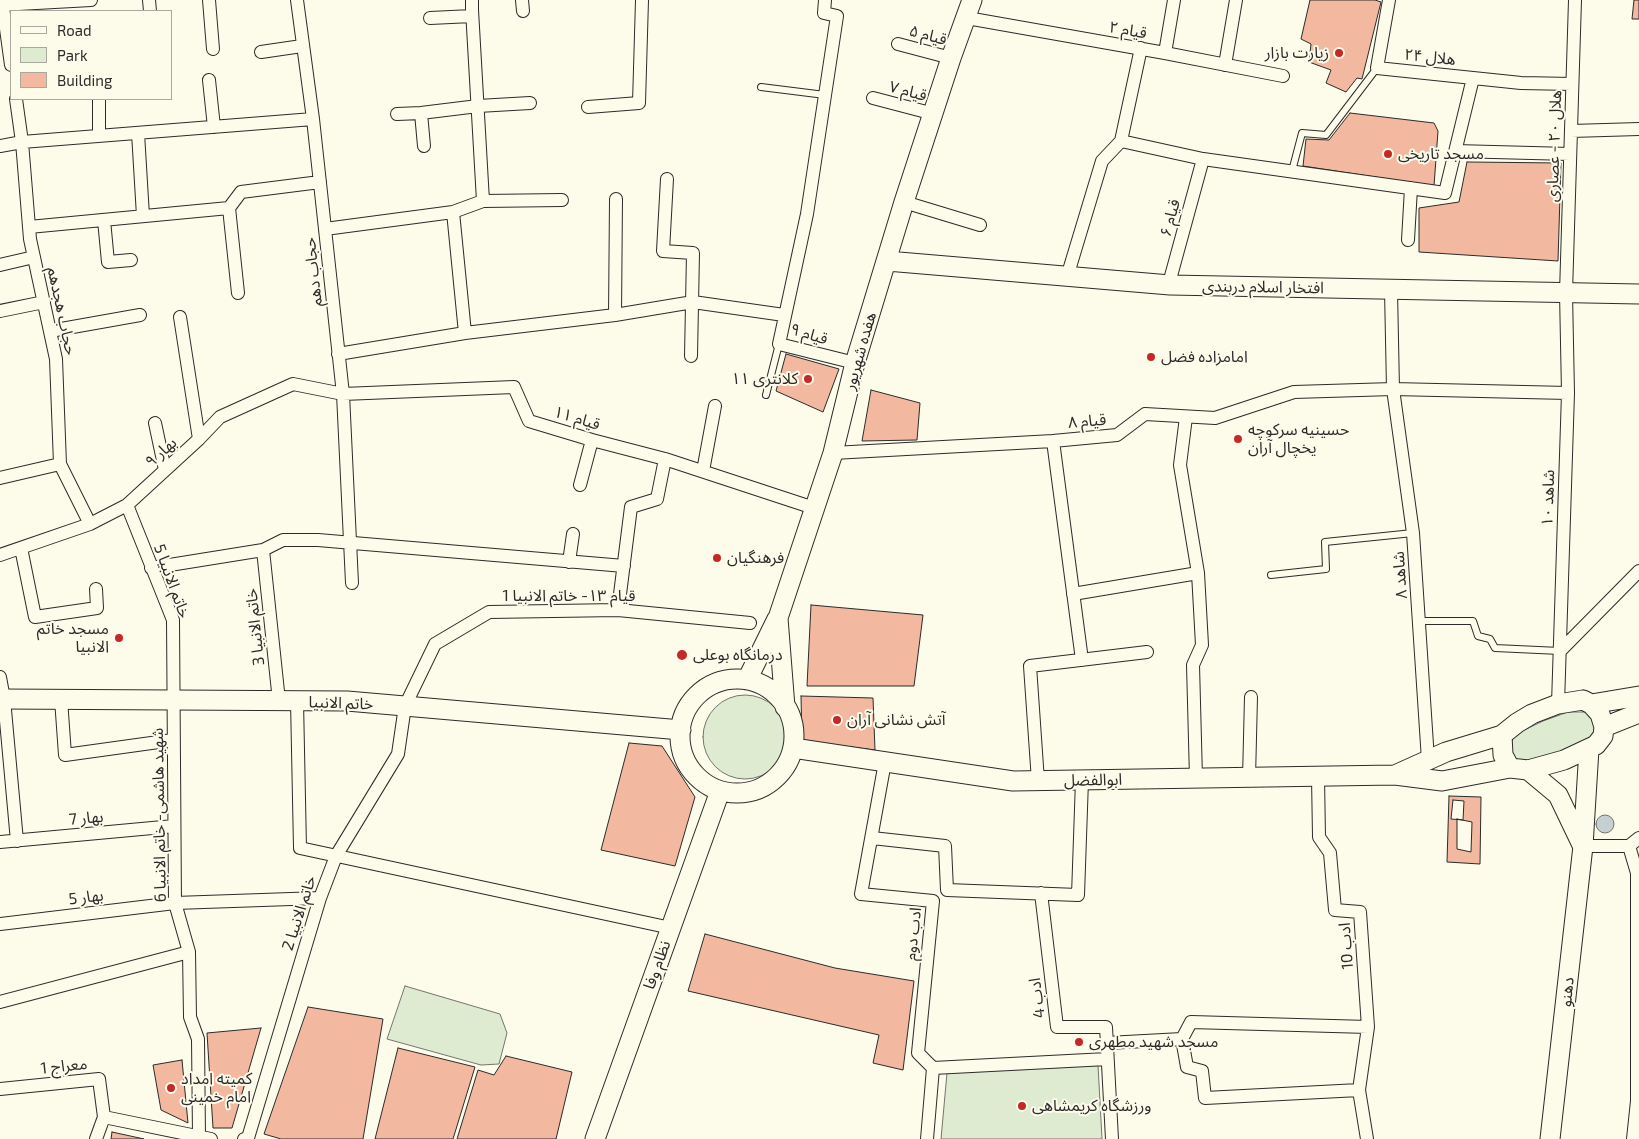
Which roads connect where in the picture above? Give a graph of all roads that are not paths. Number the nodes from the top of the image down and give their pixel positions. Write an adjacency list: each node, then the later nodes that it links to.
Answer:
1 (91, 0): 11 (street)
2 (209, 0): 18 (street)
3 (297, 0): 16 (street, حجاب دهم)
4 (642, 0): 36 (street)
5 (825, 0): 30 (street, قیام ۹)
6 (972, 0): 14 (street, هفده شهریور)
7 (1174, 0): 20 (street)
8 (1236, 0): 23 (street)
9 (1389, 0): 24 (street, هلال ۲۴)
10 (1575, 0): 28 (street, هلال ۲۰ - عصاری)
11 (2, 3): 21 (street)
12 (472, 5): 13 (street); 35 (street)
13 (430, 18)
14 (966, 18): 17 (street, قیام ۲); 22 (street, هفده شهریور)
15 (898, 44): 22 (street, قیام ۵)
16 (302, 46): 19 (street); 40 (street, حجاب دهم)
17 (1141, 48): 20 (street, قیام ۲); 46 (street)
18 (213, 49)
19 (261, 52)
20 (1165, 53): 23 (street, قیام ۲)
21 (10, 58)
22 (951, 58): 39 (street, هفده شهریور)
23 (1225, 65): 25 (street, قیام ۲)
24 (1377, 68): 26 (street, هلال ۲۴); 53 (lane)
25 (1283, 76)
26 (1473, 78): 28 (street); 50 (street, هلال ۲۴)
27 (209, 80): 41 (street)
28 (1572, 84): 43 (street, هلال ۲۰ - عصاری)
29 (761, 87): 30 (lane)
30 (825, 95): 84 (street, قیام ۹)
31 (873, 98): 39 (street, قیام ۷)
32 (16, 100): 47 (street, حجاب هجدهم)
33 (98, 100): 45 (street)
34 (530, 103): 35 (street)
35 (478, 106): 37 (street); 59 (street)
36 (588, 107)
37 (421, 113): 38 (street); 49 (street)
38 (397, 114)
39 (934, 114): 60 (street, هفده شهریور)
40 (314, 119): 41 (street); 55 (street, حجاب دهم)
41 (214, 127): 44 (street)
42 (1639, 129): 43 (street)
43 (1571, 131): 51 (street, هلال ۲۰ - عصاری)
44 (138, 133): 45 (street); 63 (street)
45 (99, 136): 47 (street)
46 (1121, 141): 52 (street); 73 (street)
47 (22, 142): 48 (street); 66 (street, حجاب هجدهم)
48 (0, 146)
49 (424, 146)
50 (1455, 151): 51 (street); 56 (street, هلال ۲۴)
51 (1570, 154): 77 (street, هلال ۲۰ - عصاری)
52 (1203, 159): 53 (street); 74 (street, قیام ۶)
53 (1292, 171): 56 (street)
54 (667, 179): 80 (street)
55 (320, 182): 61 (street); 67 (street, حجاب دهم)
56 (1411, 188): 68 (street)
57 (562, 200): 59 (street)
58 (616, 200): 83 (street)
59 (483, 201): 62 (street)
60 (904, 202): 65 (street); 71 (street, هفده شهریور)
61 (229, 208): 63 (street); 76 (street)
62 (453, 212): 67 (street); 87 (street)
63 (143, 216): 64 (street)
64 (104, 220): 66 (street); 70 (street)
65 (980, 225)
66 (29, 227): 69 (street, حجاب هجدهم)
67 (325, 229): 89 (street, حجاب دهم)
68 (1408, 240)
69 (34, 257): 72 (street); 79 (street, حجاب هجدهم)
70 (131, 260)
71 (887, 261): 73 (street, افتخار اسلام دربندی); 91 (street, هفده شهریور)
72 (0, 264)
73 (1067, 277): 74 (street, افتخار اسلام دربندی)
74 (1170, 285): 75 (street, افتخار اسلام دربندی)
75 (1391, 290): 77 (street, افتخار اسلام دربندی); 92 (street, شاهد ۸)
76 (238, 293)
77 (1566, 293): 78 (street, افتخار اسلام دربندی); 93 (street, شاهد ۱۰)
78 (1639, 294)
79 (44, 302): 81 (street); 86 (street, حجاب هجدهم)
80 (692, 302): 83 (street); 84 (street); 90 (street)
81 (0, 311)
82 (140, 315): 86 (street)
83 (615, 315): 87 (street)
84 (784, 315): 88 (street, قیام ۹)
85 (180, 317): 99 (street)
86 (50, 331): 104 (street, حجاب هجدهم)
87 (465, 333): 89 (street)
88 (779, 344): 91 (street, قیام ۹); 95 (lane)
89 (338, 354): 94 (street, حجاب دهم)
90 (691, 356)
91 (855, 364): 102 (street, هفده شهریور)
92 (1393, 389): 93 (street, قیام ۸); 97 (street, قیام ۸); 112 (street, شاهد ۸)
93 (1568, 393): 131 (street, شاهد ۱۰)
94 (342, 394): 99 (street, بهار ۹); 100 (street, قیام ۱۱); 114 (street, حجاب دهم)
95 (766, 395)
96 (715, 406): 106 (street)
97 (1186, 416): 101 (street, قیام ۸); 122 (street)
98 (156, 423): 105 (street)
99 (199, 438): 105 (street, بهار ۹)
100 (592, 440): 103 (street, قیام ۱۱); 108 (street)
101 (1053, 441): 102 (street, قیام ۸); 126 (street)
102 (833, 453): 110 (street, هفده شهریور)
103 (665, 459): 106 (street, قیام ۱۱); 119 (street)
104 (60, 464): 107 (street); 111 (street, حجاب هجدهم)
105 (165, 470): 109 (street, بهار ۹)
106 (703, 471): 110 (street, قیام ۱۱)
107 (0, 478)
108 (580, 485)
109 (127, 505): 111 (street, بهار ۹); 120 (street, خاتم الانبیا 5)
110 (814, 508): 128 (street, هفده شهریور)
111 (90, 524): 115 (street, بهار ۹)
112 (1413, 533): 123 (lane); 129 (street, شاهد ۸)
113 (573, 534): 118 (street)
114 (349, 542): 116 (street); 118 (street); 124 (street, حجاب دهم)
115 (21, 548): 117 (street, بهار ۹); 125 (street)
116 (263, 550): 120 (street); 141 (street, خاتم الانبیا 3)
117 (0, 555)
118 (569, 562): 119 (street)
119 (624, 566): 127 (street)
120 (151, 568): 140 (street, خاتم الانبیا 5)
121 (1639, 571): 131 (street)
122 (1198, 573): 126 (street); 158 (street)
123 (1271, 575)
124 (352, 583)
125 (96, 589)
126 (1073, 594): 133 (street)
127 (618, 610): 130 (street, قیام ۱۳- خاتم الانبیا 1); 144 (street, قیام ۱۳- خاتم الانبیا 1)
128 (778, 618): 135 (street); 145 (street, هفده شهریور)
129 (1419, 621): 131 (lane); 153 (street, شاهد ۸)
130 (750, 623)
131 (1560, 651): 142 (street, شاهد ۱۰)
132 (1147, 652): 133 (street)
133 (1082, 660): 161 (street)
134 (0, 677): 138 (street)
135 (747, 680): 145 (street); 148 (street)
136 (1639, 696): 143 (street)
137 (1251, 697): 159 (street)
138 (2, 699): 139 (street, خاتم الانبیا); 165 (street)
139 (61, 699): 140 (street, خاتم الانبیا); 150 (street)
140 (173, 700): 141 (street, خاتم الانبیا); 150 (street, شهید هاشمی- خاتم الانبیا 6)
141 (288, 701): 144 (street, خاتم الانبیا); 169 (street, خاتم الانبیا 3)
142 (1558, 704): 143 (street); 149 (street)
143 (1592, 704): 147 (street)
144 (405, 706): 148 (street, خاتم الانبیا); 169 (street, خاتم الانبیا 2)
145 (785, 707): 151 (street)
146 (1639, 713): 147 (street)
147 (1604, 727): 152 (street)
148 (681, 730): 162 (street)
149 (1502, 734): 153 (street); 155 (street)
150 (173, 740): 163 (street, شهید هاشمی- خاتم الانبیا 6)
151 (793, 748): 154 (street, ابوالفضل); 162 (street)
152 (1589, 749): 155 (street, ابوالفضل); 168 (street, دهنو)
153 (1428, 760): 156 (street)
154 (885, 762): 161 (street, ابوالفضل); 164 (street, ادب دوم)
155 (1519, 769): 156 (street, ابوالفضل); 168 (street)
156 (1395, 775): 157 (street, ابوالفضل)
157 (1318, 776): 159 (street, ابوالفضل); 179 (street, ادب 10)
158 (1196, 778): 159 (street, ابوالفضل); 160 (street, ابوالفضل)
159 (1249, 778)
160 (1082, 780): 161 (street, ابوالفضل); 171 (street)
161 (1038, 781)
162 (720, 791): 176 (street, نظام وفا)
163 (174, 826): 165 (street, بهار 7); 174 (street, شهید هاشمی- خاتم الانبیا 6)
164 (872, 838): 170 (street); 173 (street, ادب دوم)
165 (16, 841): 166 (street, بهار 7)
166 (0, 842)
167 (1634, 842): 168 (street); 195 (street)
168 (1583, 846): 194 (street, دهنو)
169 (336, 856): 172 (street, خاتم الانبیا 2); 176 (street)
170 (947, 890): 171 (street); 173 (street)
171 (1041, 893): 181 (street, ادب 4)
172 (320, 898): 174 (street, بهار 5); 189 (street, خاتم الانبیا 2)
173 (933, 901): 183 (street, ادب دوم)
174 (175, 903): 175 (street, بهار 5); 177 (street, شهید هاشمی- خاتم الانبیا 6)
175 (0, 924)
176 (671, 928): 190 (street, نظام وفا)
177 (189, 952): 178 (street); 187 (street, شهید هاشمی- خاتم الانبیا 6)
178 (0, 1002)
179 (1368, 1028): 180 (street); 185 (street, ادب 10)
180 (1182, 1040): 181 (street); 185 (street)
181 (1106, 1043): 182 (street, ادب 4)
182 (1107, 1059): 183 (street); 192 (street, ادب 4)
183 (933, 1068): 191 (street)
184 (0, 1089): 186 (street, معراج 1)
185 (1359, 1090): 193 (street, ادب 10)
186 (104, 1117): 187 (street); 188 (street, معراج 1)
187 (205, 1138)
188 (96, 1139)
189 (244, 1139)
190 (595, 1139)
191 (927, 1139)
192 (1112, 1139)
193 (1367, 1139)
194 (1550, 1139)
195 (1633, 1139)

